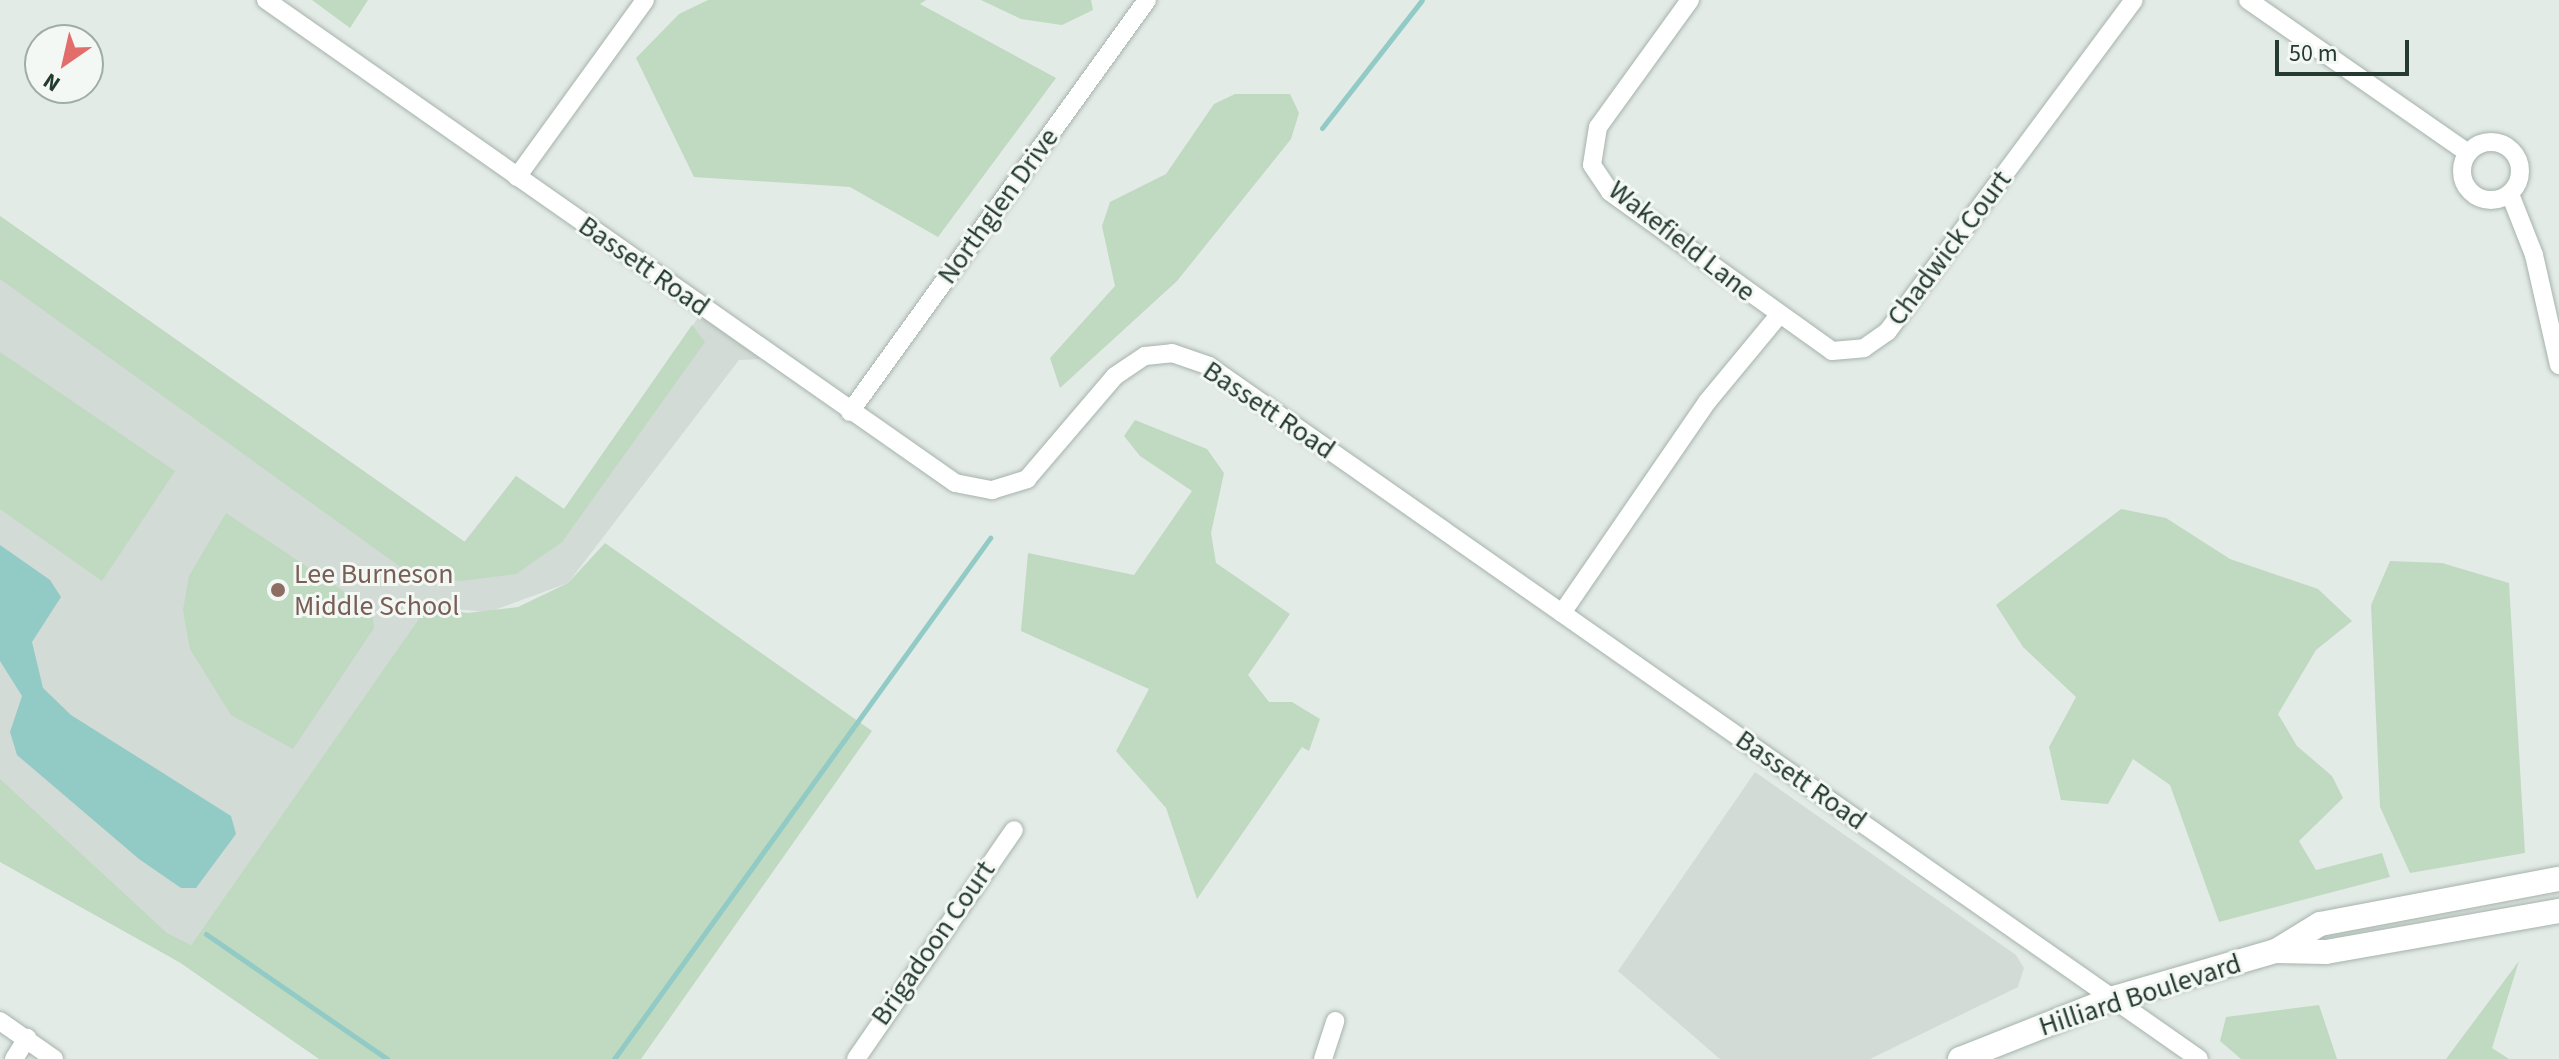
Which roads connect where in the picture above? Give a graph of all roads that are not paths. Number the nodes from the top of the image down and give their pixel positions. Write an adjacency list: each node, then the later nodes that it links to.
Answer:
1 (266, 0): 8 (street, Bassett Road)
2 (645, 0): 8 (street)
3 (1147, 0): 12 (street, Northglen Drive)
4 (1690, 0): 10 (street, Wakefield Lane)
5 (2134, 0): 10 (street, Chadwick Court)
6 (2248, 0): 7 (street)
7 (2468, 153): 9 (street); 9 (street)
8 (517, 177): 12 (street, Bassett Road)
9 (2510, 194): 11 (street)
10 (1779, 315): 13 (street)
11 (2559, 365)
12 (850, 412): 13 (street, Bassett Road)
13 (1562, 613): 18 (street, Bassett Road)
14 (1014, 830): 24 (street, Brigadoon Court)
15 (2559, 879): 17 (main road, Hilliard Boulevard)
16 (2559, 911): 17 (main road, Hilliard Boulevard)
17 (2276, 951): 18 (main road, Hilliard Boulevard)
18 (2114, 998): 26 (main road, Hilliard Boulevard); 27 (street, Bassett Road)
19 (0, 1021): 21 (street)
20 (1335, 1021): 25 (street)
21 (27, 1038): 22 (street); 23 (street)
22 (14, 1059)
23 (54, 1059)
24 (856, 1059)
25 (1323, 1059)
26 (1960, 1059)
27 (2199, 1059)

